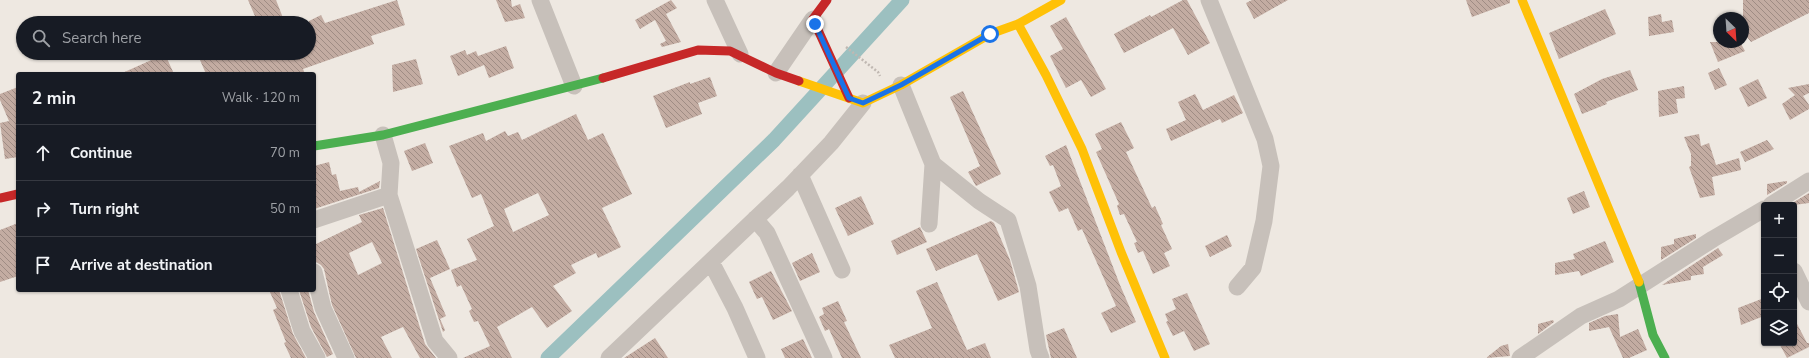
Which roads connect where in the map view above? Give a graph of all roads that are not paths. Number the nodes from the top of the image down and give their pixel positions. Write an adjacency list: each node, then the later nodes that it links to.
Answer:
1 (540, 0): 14 (street)
2 (715, 0): 11 (street)
3 (827, 0): 8 (street)
4 (1061, 0): 9 (street)
5 (1209, 0): 34 (street)
6 (1522, 0): 33 (street)
7 (1008, 18): 10 (street)
8 (813, 19): 12 (street); 15 (street)
9 (1018, 24): 10 (street); 44 (street)
10 (990, 34): 13 (street)
11 (740, 54): 12 (street); 14 (street)
12 (776, 73): 15 (street)
13 (901, 85): 15 (street); 18 (street)
14 (574, 86): 16 (street)
15 (856, 100): 19 (street)
16 (383, 135): 17 (street); 22 (street)
17 (316, 146)
18 (933, 164): 28 (street); 43 (street)
19 (800, 175): 27 (street); 30 (street)
20 (1809, 181): 24 (street)
21 (16, 194): 23 (street)
22 (389, 195): 26 (street); 40 (street)
23 (0, 198)
24 (1776, 202)
25 (1761, 211): 33 (street)
26 (316, 219)
27 (755, 220): 29 (street); 42 (street)
28 (930, 224)
29 (711, 262): 37 (street); 41 (street)
30 (842, 270)
31 (1795, 274): 36 (street)
32 (316, 280): 39 (street)
33 (1640, 285): 45 (street); 46 (street)
34 (1237, 286)
35 (290, 292): 38 (street)
36 (1809, 302)
37 (613, 356)
38 (317, 358)
39 (346, 358)
40 (449, 358)
41 (757, 358)
42 (824, 358)
43 (1041, 358)
44 (1165, 358)
45 (1520, 358)
46 (1665, 358)

